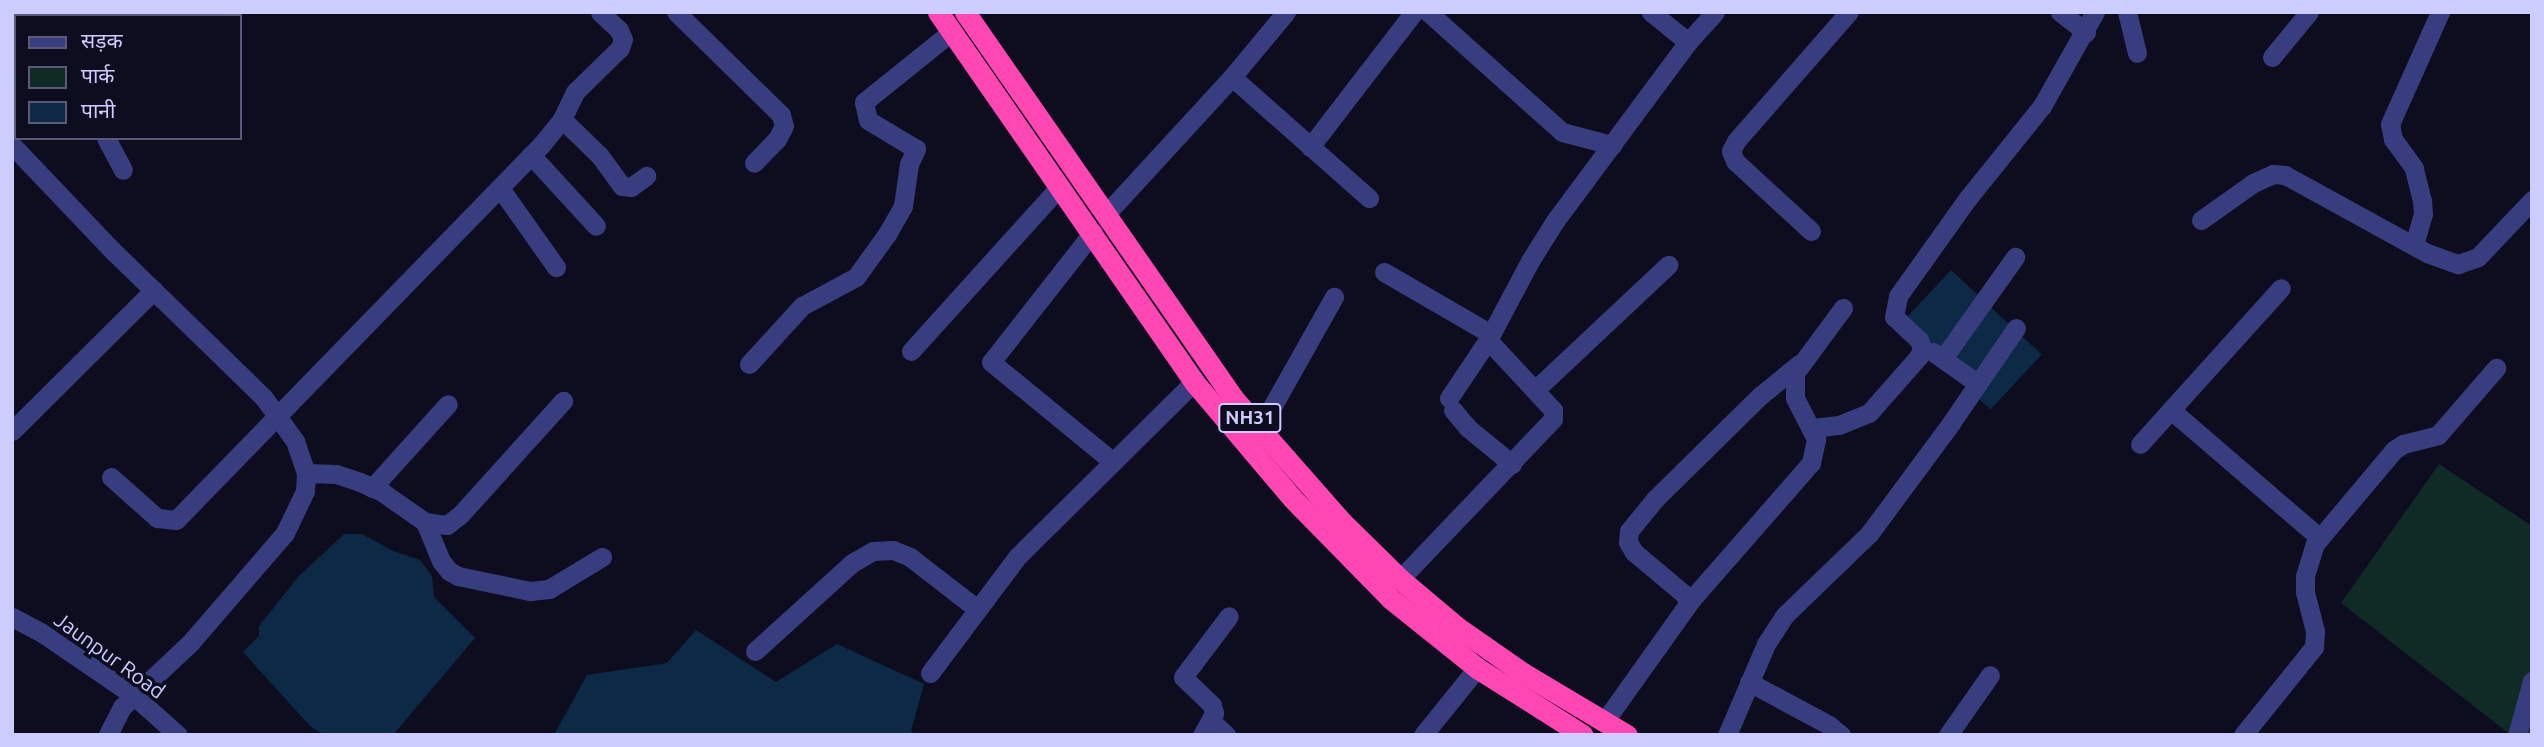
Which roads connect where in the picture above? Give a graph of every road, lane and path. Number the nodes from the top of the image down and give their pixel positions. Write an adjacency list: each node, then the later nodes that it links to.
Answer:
1 (600, 12): 22 (street)
2 (677, 12): 28 (street)
3 (938, 12): 16 (highway, NH31)
4 (965, 12): 35 (highway, NH31)
5 (1286, 12): 21 (street)
6 (1414, 12): 26 (street)
7 (1428, 12): 25 (street)
8 (1651, 12): 18 (street)
9 (1715, 12): 18 (street)
10 (1849, 12): 38 (street)
11 (2060, 12): 17 (street)
12 (2095, 12): 17 (street)
13 (2127, 12): 19 (street)
14 (2309, 12): 20 (street)
15 (2436, 14): 40 (street)
16 (951, 32): 31 (highway, NH31); 55 (street)
17 (2086, 32): 51 (street)
18 (1688, 42): 25 (street)
19 (2137, 53)
20 (2272, 57)
21 (1232, 77): 26 (street); 35 (street)
22 (562, 119): 27 (street); 30 (street)
23 (107, 140): 29 (street)
24 (12, 145): 46 (street)
25 (1612, 145): 50 (street)
26 (1310, 146): 33 (street)
27 (531, 155): 32 (street); 37 (street)
28 (754, 163)
29 (123, 170)
30 (646, 176)
31 (1060, 186): 39 (highway, NH31); 52 (street)
32 (499, 188): 43 (street); 63 (street)
33 (1369, 198)
34 (2532, 200): 40 (street)
35 (1106, 214): 65 (highway, NH31)
36 (2201, 219): 40 (street)
37 (596, 226)
38 (1811, 231)
39 (1093, 232): 57 (highway, NH31); 68 (street)
40 (2413, 245)
41 (2015, 257): 53 (street)
42 (1668, 265): 59 (street)
43 (556, 267)
44 (1384, 272): 50 (street)
45 (2281, 288): 62 (street)
46 (154, 290): 63 (street); 66 (street)
47 (1334, 297): 65 (street)
48 (1843, 308): 54 (street)
49 (2016, 328): 58 (street)
50 (1490, 337): 59 (street); 69 (street)
51 (1923, 348): 53 (street); 64 (street)
52 (911, 351)
53 (1944, 357): 58 (street)
54 (1799, 364): 64 (street); 77 (street)
55 (750, 365)
56 (2497, 368): 74 (street)
57 (1194, 382): 68 (street); 82 (highway, NH31)
58 (1978, 383): 86 (street)
59 (1535, 390): 69 (street)
60 (563, 401): 73 (street)
61 (448, 404): 72 (street)
62 (2171, 410): 67 (street); 74 (street)
63 (278, 418): 70 (street); 71 (street)
64 (1813, 428): 77 (street)
65 (1259, 430): 76 (highway, NH31)
66 (12, 431)
67 (2140, 444)
68 (1113, 462): 78 (street)
69 (1512, 464): 76 (street)
70 (306, 473): 72 (street); 87 (street)
71 (111, 477)
72 (372, 488): 73 (street)
73 (425, 522): 75 (street)
74 (2320, 538): 99 (street)
75 (602, 557)
76 (1400, 579): 88 (highway, NH31)
77 (1691, 600): 88 (street)
78 (977, 609): 81 (street); 83 (street)
79 (1228, 616): 89 (street)
80 (12, 617): 87 (street, Jaunpur Road)
81 (755, 651)
82 (1477, 668): 93 (street); 94 (highway, NH31)
83 (930, 673)
84 (1990, 674): 98 (street)
85 (2532, 681): 100 (street)
86 (1749, 682): 96 (street); 97 (street)
87 (133, 695): 90 (street); 91 (street, Jaunpur Road)
88 (1604, 722): 95 (highway, NH31)
89 (1206, 728): 92 (street)
90 (108, 735)
91 (178, 735)
92 (1226, 735)
93 (1423, 735)
94 (1583, 735)
95 (1627, 735)
96 (1727, 735)
97 (1841, 735)
98 (1948, 735)
99 (2243, 735)
100 (2517, 735)

